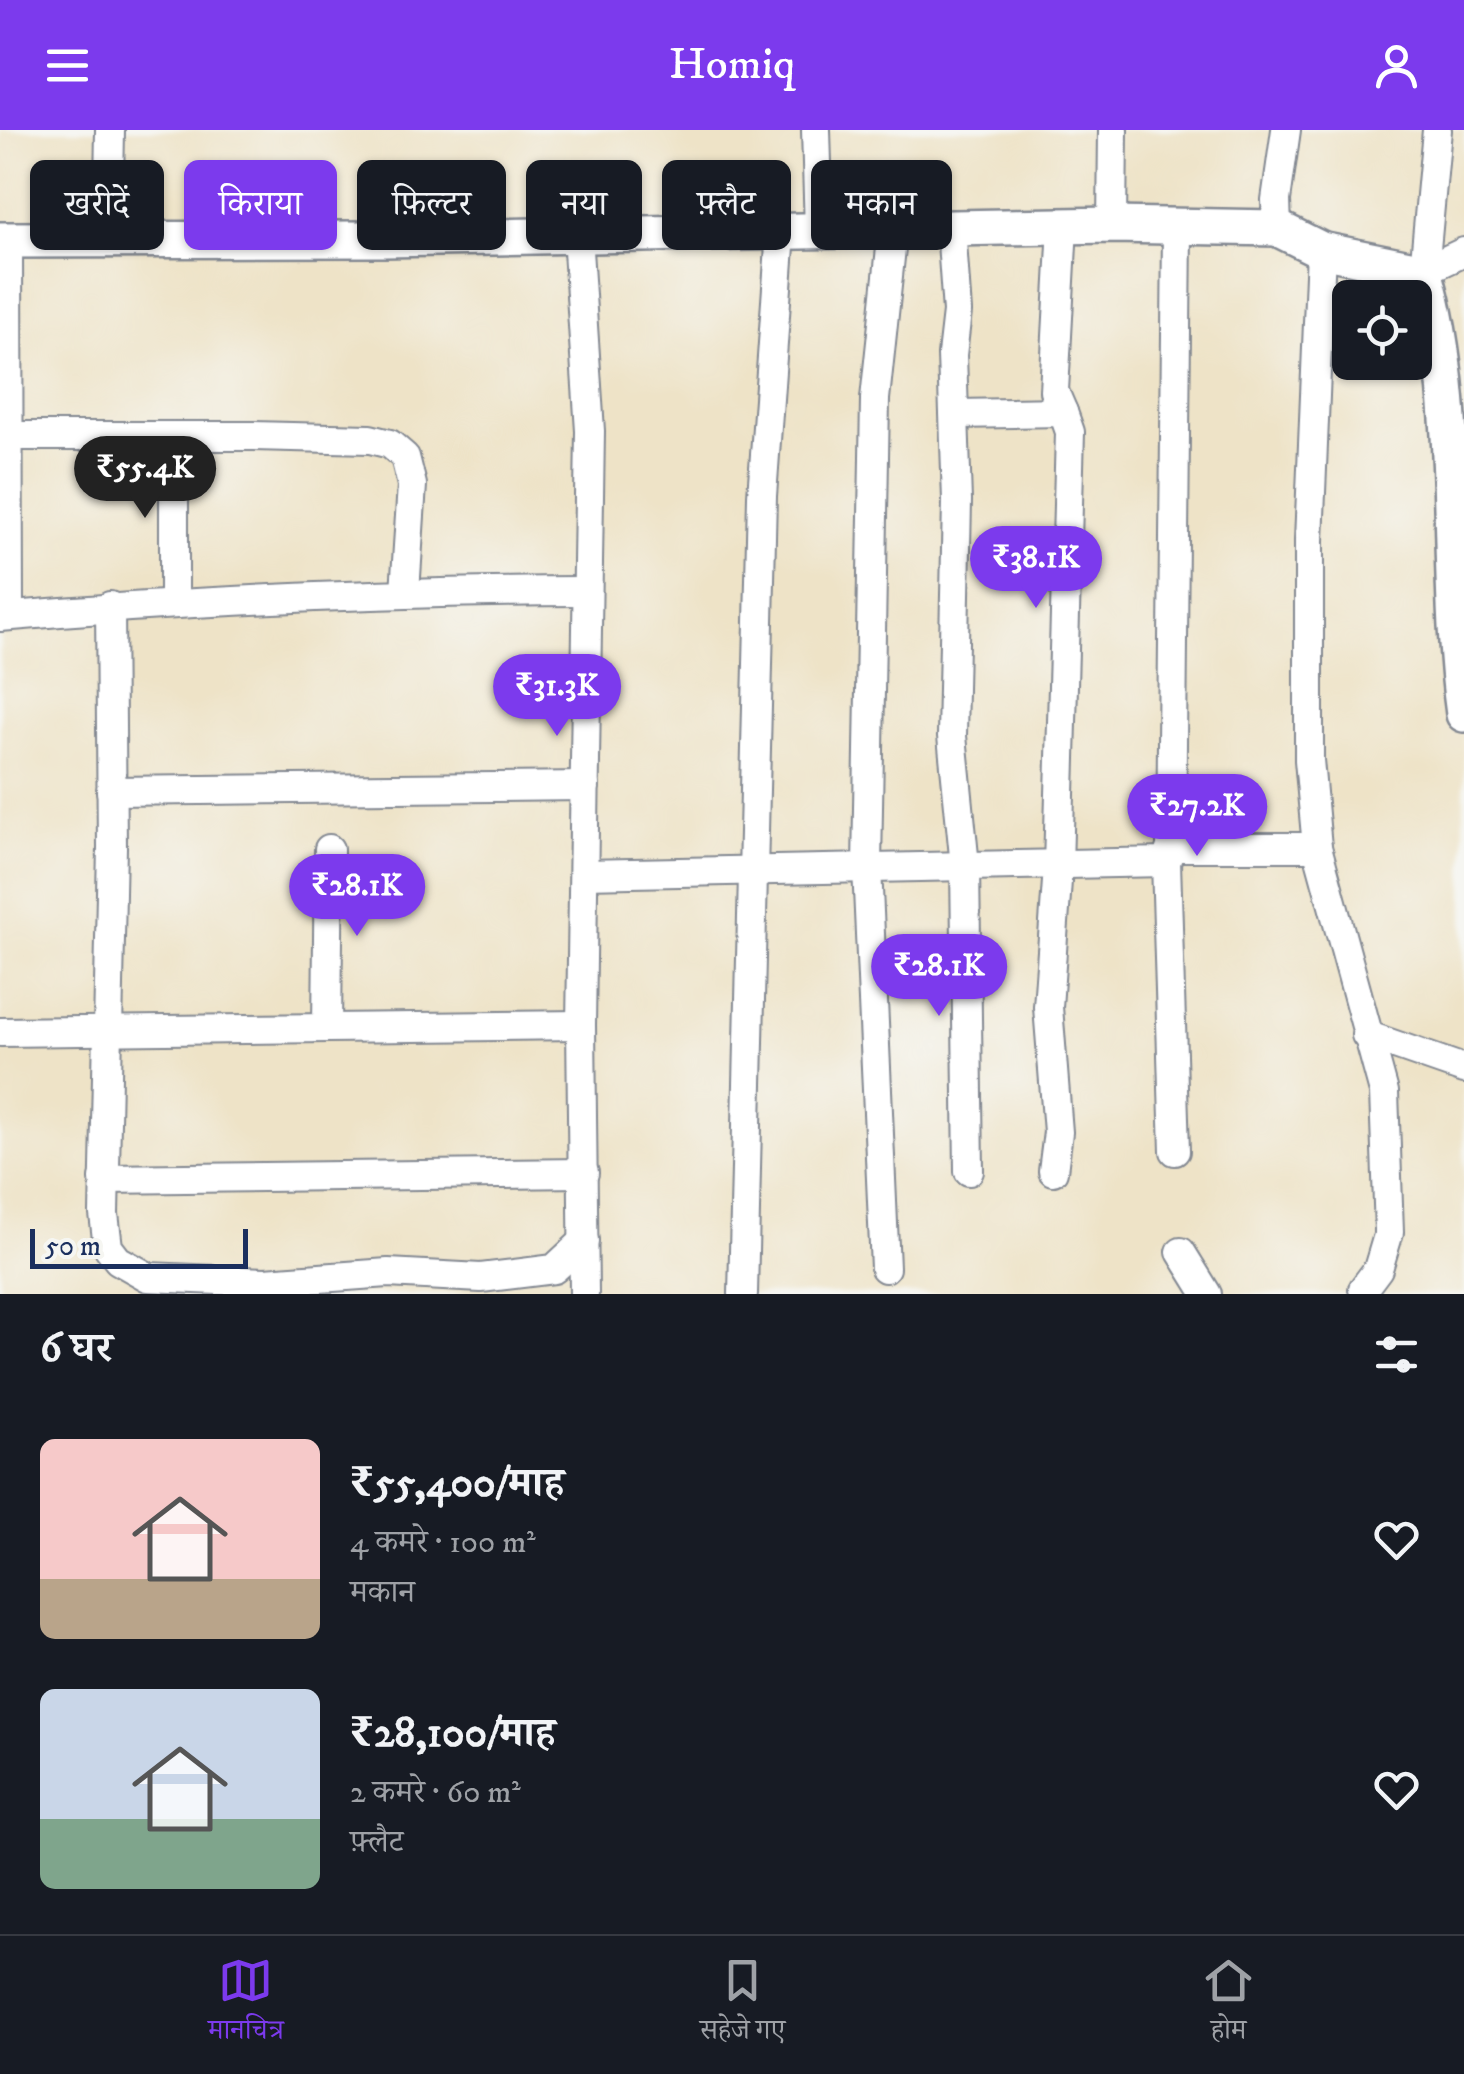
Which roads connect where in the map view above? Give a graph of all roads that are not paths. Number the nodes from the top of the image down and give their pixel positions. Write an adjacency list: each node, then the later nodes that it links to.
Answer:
1 (110, 130): 6 (street)
2 (816, 130): 7 (street)
3 (1113, 130): 8 (street)
4 (1286, 130): 11 (street)
5 (1437, 130): 23 (street)
6 (109, 160)
7 (817, 160)
8 (1112, 225): 9 (street); 12 (street)
9 (1063, 226): 10 (street); 24 (street)
10 (952, 228)
11 (1277, 228): 12 (street); 21 (street)
12 (1177, 229): 38 (street)
13 (526, 236): 16 (street)
14 (4, 240): 15 (street); 26 (street)
15 (30, 240)
16 (164, 240)
17 (578, 250): 28 (street)
18 (780, 250): 42 (street)
19 (892, 250): 40 (street)
20 (952, 250): 25 (street)
21 (1322, 250): 23 (street); 36 (street)
22 (1464, 252): 23 (street)
23 (1424, 271): 33 (street)
24 (1063, 412): 25 (street); 41 (street)
25 (956, 414): 39 (street)
26 (8, 436): 27 (street); 32 (street)
27 (174, 437): 29 (street); 30 (street)
28 (587, 590): 29 (street); 34 (street)
29 (405, 592): 30 (street)
30 (174, 604): 31 (street)
31 (110, 606): 32 (street); 35 (street)
32 (4, 616)
33 (1464, 714)
34 (585, 786): 35 (street); 43 (street)
35 (111, 791): 47 (street)
36 (1318, 847): 38 (street); 48 (street)
37 (329, 849): 45 (street)
38 (1169, 854): 41 (street); 50 (street)
39 (966, 866): 40 (street); 41 (street); 51 (street)
40 (868, 867): 42 (street); 57 (street)
41 (1058, 867): 52 (street)
42 (755, 870): 43 (street); 62 (street)
43 (584, 874): 44 (street)
44 (581, 1025): 45 (street); 53 (street)
45 (327, 1027): 47 (street)
46 (0, 1032): 47 (street)
47 (108, 1032): 54 (street)
48 (1366, 1035): 49 (street); 60 (street)
49 (1464, 1069)
50 (1175, 1152)
51 (969, 1171)
52 (1054, 1171)
53 (584, 1173): 54 (street); 55 (street)
54 (104, 1179): 59 (street)
55 (584, 1241): 58 (street); 61 (street)
56 (1181, 1252): 63 (street)
57 (885, 1268)
58 (438, 1285): 59 (street)
59 (152, 1286)
60 (1363, 1288)
61 (584, 1294)
62 (743, 1294)
63 (1207, 1294)

